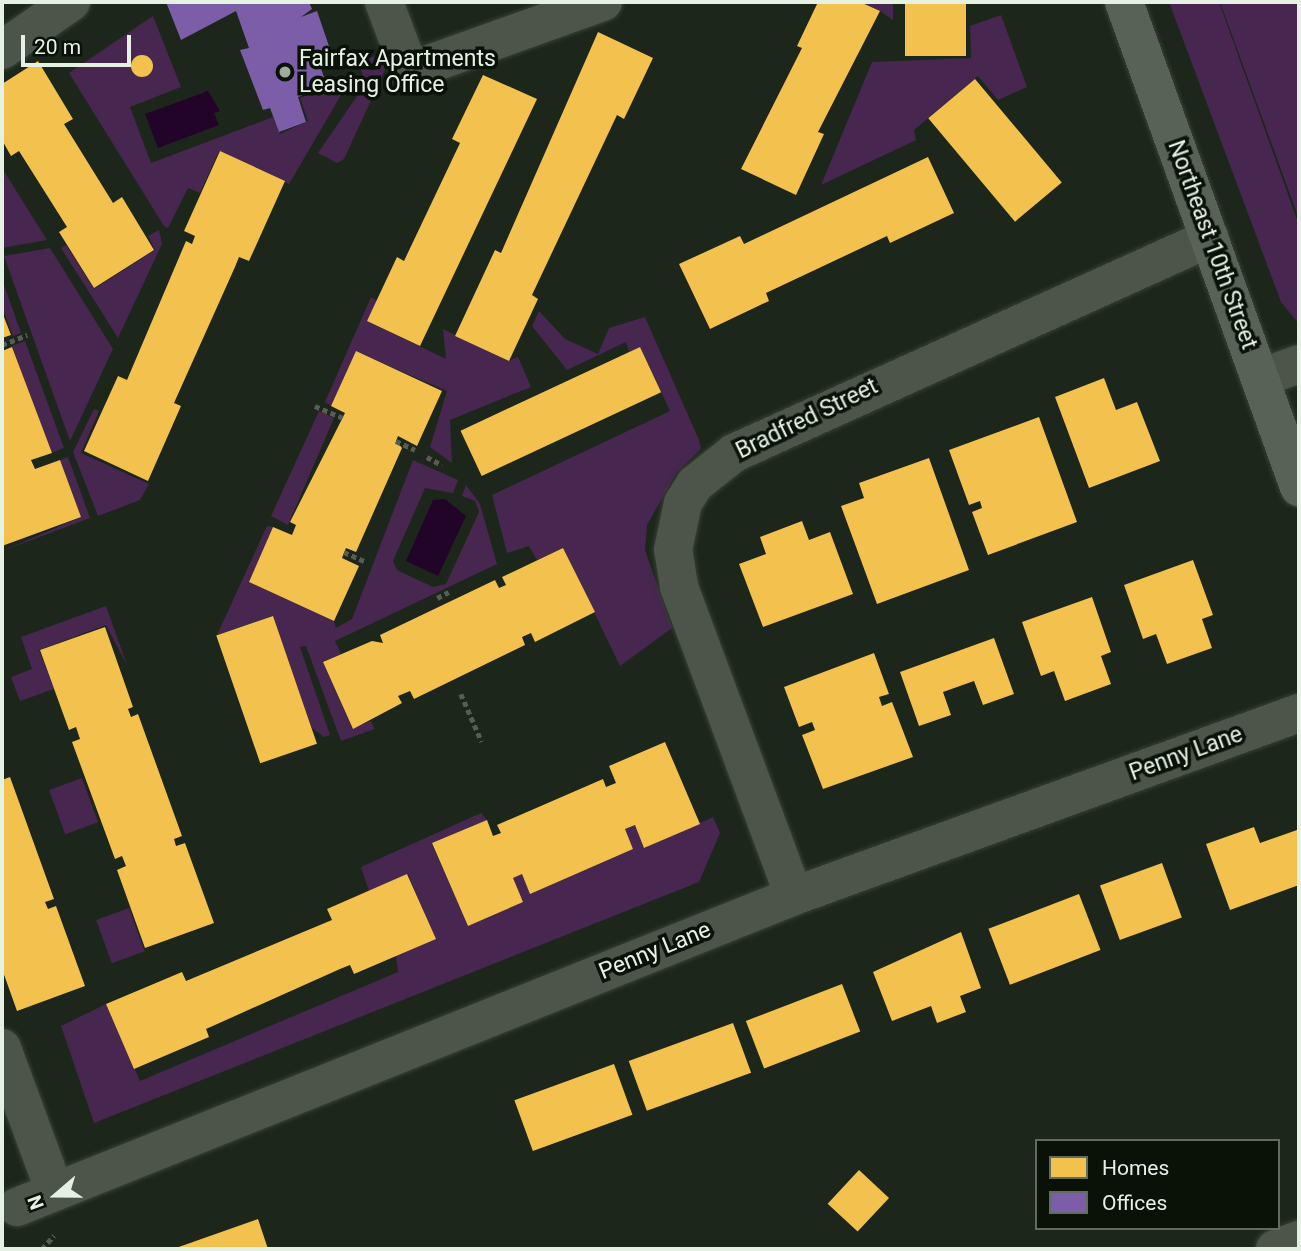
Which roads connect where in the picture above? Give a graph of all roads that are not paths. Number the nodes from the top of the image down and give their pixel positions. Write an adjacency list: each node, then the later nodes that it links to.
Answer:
1 (71, 2): 5 (street)
2 (384, 2): 3 (street)
3 (603, 2)
4 (1124, 2): 6 (main road, Northeast 10th Street)
5 (2, 50)
6 (1210, 238): 8 (main road, Northeast 10th Street); 11 (street, Bradfred Street)
7 (1299, 364): 8 (street)
8 (1260, 378): 9 (main road, Northeast 10th Street)
9 (1299, 487)
10 (1299, 713): 11 (street, Penny Lane)
11 (794, 896): 13 (street, Penny Lane)
12 (2, 1048): 13 (street)
13 (55, 1192): 14 (street, Penny Lane)
14 (17, 1207)
15 (1299, 1240): 16 (street)
16 (1275, 1249)

